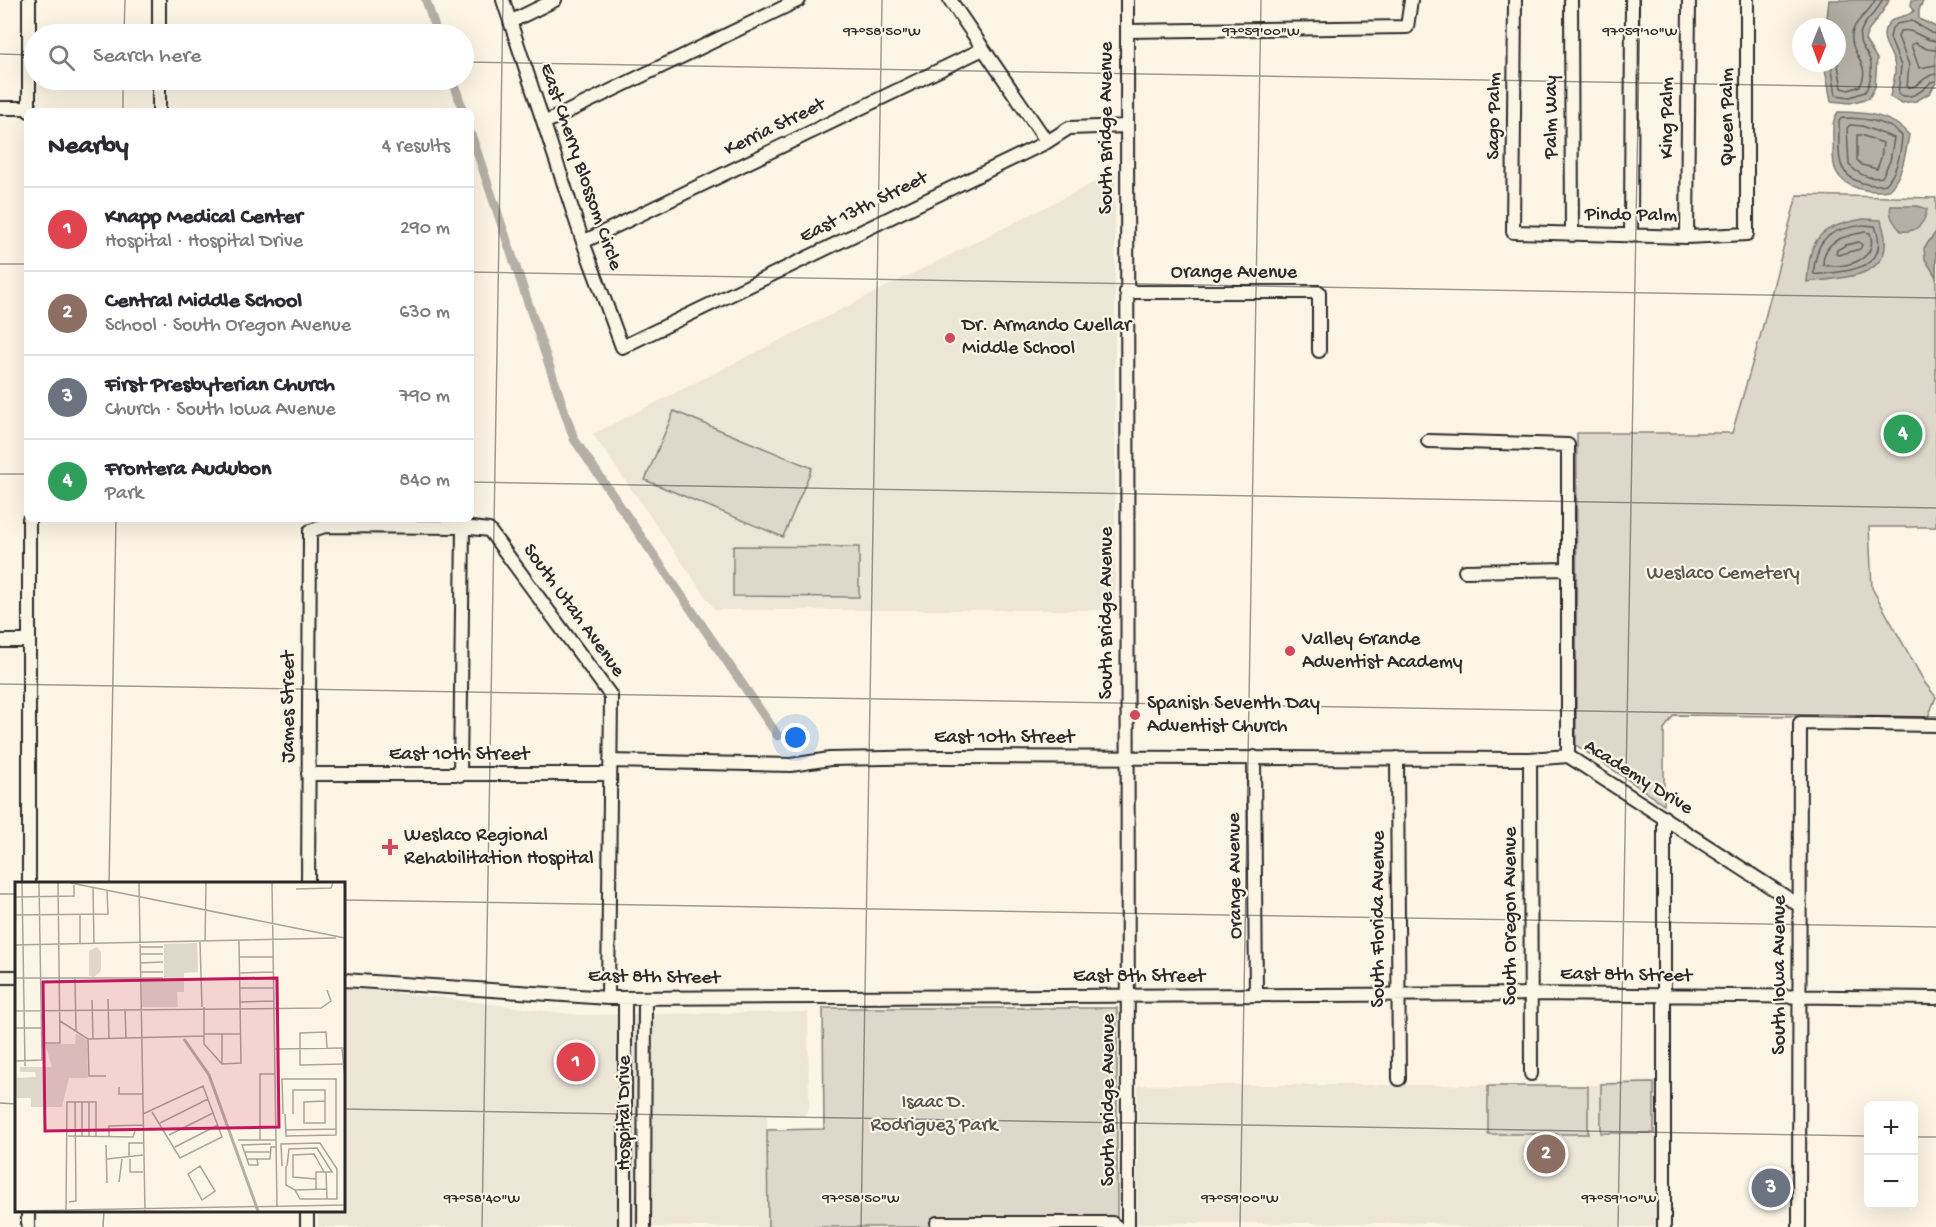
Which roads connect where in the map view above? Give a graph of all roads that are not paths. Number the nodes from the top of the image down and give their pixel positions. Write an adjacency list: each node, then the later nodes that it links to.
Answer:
1 (29, 0): 15 (street)
2 (159, 0): 16 (street)
3 (503, 0): 14 (street, East Cherry Blossom Circle)
4 (555, 0): 14 (street)
5 (799, 0): 25 (street)
6 (950, 0): 18 (street)
7 (1127, 0): 17 (street, South Bridge Avenue)
8 (1411, 0): 17 (street)
9 (1515, 0): 28 (street, Sago Palm)
10 (1572, 0): 29 (street, Palm Way)
11 (1632, 0): 31 (street)
12 (1689, 0): 32 (street, King Palm)
13 (1747, 0): 30 (street, Queen Palm)
14 (510, 22): 25 (street, East Cherry Blossom Circle)
15 (29, 24)
16 (159, 24)
17 (1127, 31): 26 (street, South Bridge Avenue)
18 (984, 49): 27 (street); 33 (street, Kerria Street)
19 (29, 90): 22 (street)
20 (159, 90): 23 (street)
21 (0, 108): 24 (street)
22 (29, 108)
23 (159, 108)
24 (24, 109)
25 (544, 123): 33 (street, East Cherry Blossom Circle)
26 (1127, 126): 27 (street, East 13th Street); 34 (street, South Bridge Avenue)
27 (1047, 142): 35 (street, East 13th Street)
28 (1513, 232): 29 (street, Pindo Palm)
29 (1572, 234): 31 (street, Pindo Palm)
30 (1747, 234): 32 (street, Pindo Palm)
31 (1631, 236): 32 (street, Pindo Palm)
32 (1687, 237)
33 (583, 242): 35 (street, East Cherry Blossom Circle)
34 (1126, 292): 36 (street, Orange Avenue); 47 (street, South Bridge Avenue)
35 (622, 346)
36 (1319, 351)
37 (1428, 441): 40 (street)
38 (29, 522): 43 (street)
39 (462, 527): 50 (street, South Utah Avenue); 51 (street, James Street); 52 (street)
40 (1568, 569): 41 (street); 45 (street)
41 (1466, 571)
42 (0, 641): 43 (street)
43 (29, 641): 54 (street)
44 (1936, 725): 56 (street, South Iowa Avenue)
45 (1568, 756): 49 (street, Academy Drive); 53 (street, Academy Drive)
46 (1254, 757): 47 (street, East 10th Street); 48 (street, East 10th Street); 59 (street, Orange Avenue)
47 (1126, 758): 50 (street, East 10th Street); 61 (street, South Bridge Avenue)
48 (1397, 758): 49 (street, Academy Drive); 60 (street, South Florida Avenue)
49 (1530, 759): 58 (street, South Oregon Avenue)
50 (610, 768): 52 (street, East 10th Street); 63 (street, South Utah Avenue)
51 (308, 774): 52 (street, East 10th Street); 55 (street, James Street)
52 (460, 775)
53 (1664, 817): 56 (street, Academy Drive); 62 (street)
54 (29, 882)
55 (308, 882)
56 (1800, 906): 65 (street, South Iowa Avenue)
57 (345, 980): 63 (street, East 8th Street)
58 (1531, 994): 60 (street, East 8th Street); 62 (street, East 8th Street); 68 (street, South Oregon Avenue)
59 (1256, 995): 60 (street, East 8th Street); 61 (street, East 8th Street)
60 (1399, 995): 69 (street, South Florida Avenue)
61 (1128, 997): 67 (street, East 8th Street); 74 (street, South Bridge Avenue)
62 (1665, 997): 65 (street, East 8th Street); 75 (street)
63 (608, 998): 64 (street, East 8th Street)
64 (625, 998): 67 (street, East 8th Street); 71 (street, Hospital Drive)
65 (1800, 998): 66 (street, East 8th Street); 76 (street, South Iowa Avenue)
66 (1936, 998)
67 (645, 999): 72 (street, Hospital Drive)
68 (1531, 1074)
69 (1399, 1080)
70 (937, 1223): 73 (street)
71 (625, 1227)
72 (644, 1227)
73 (1117, 1227)
74 (1128, 1227)
75 (1664, 1227)
76 (1799, 1227)

